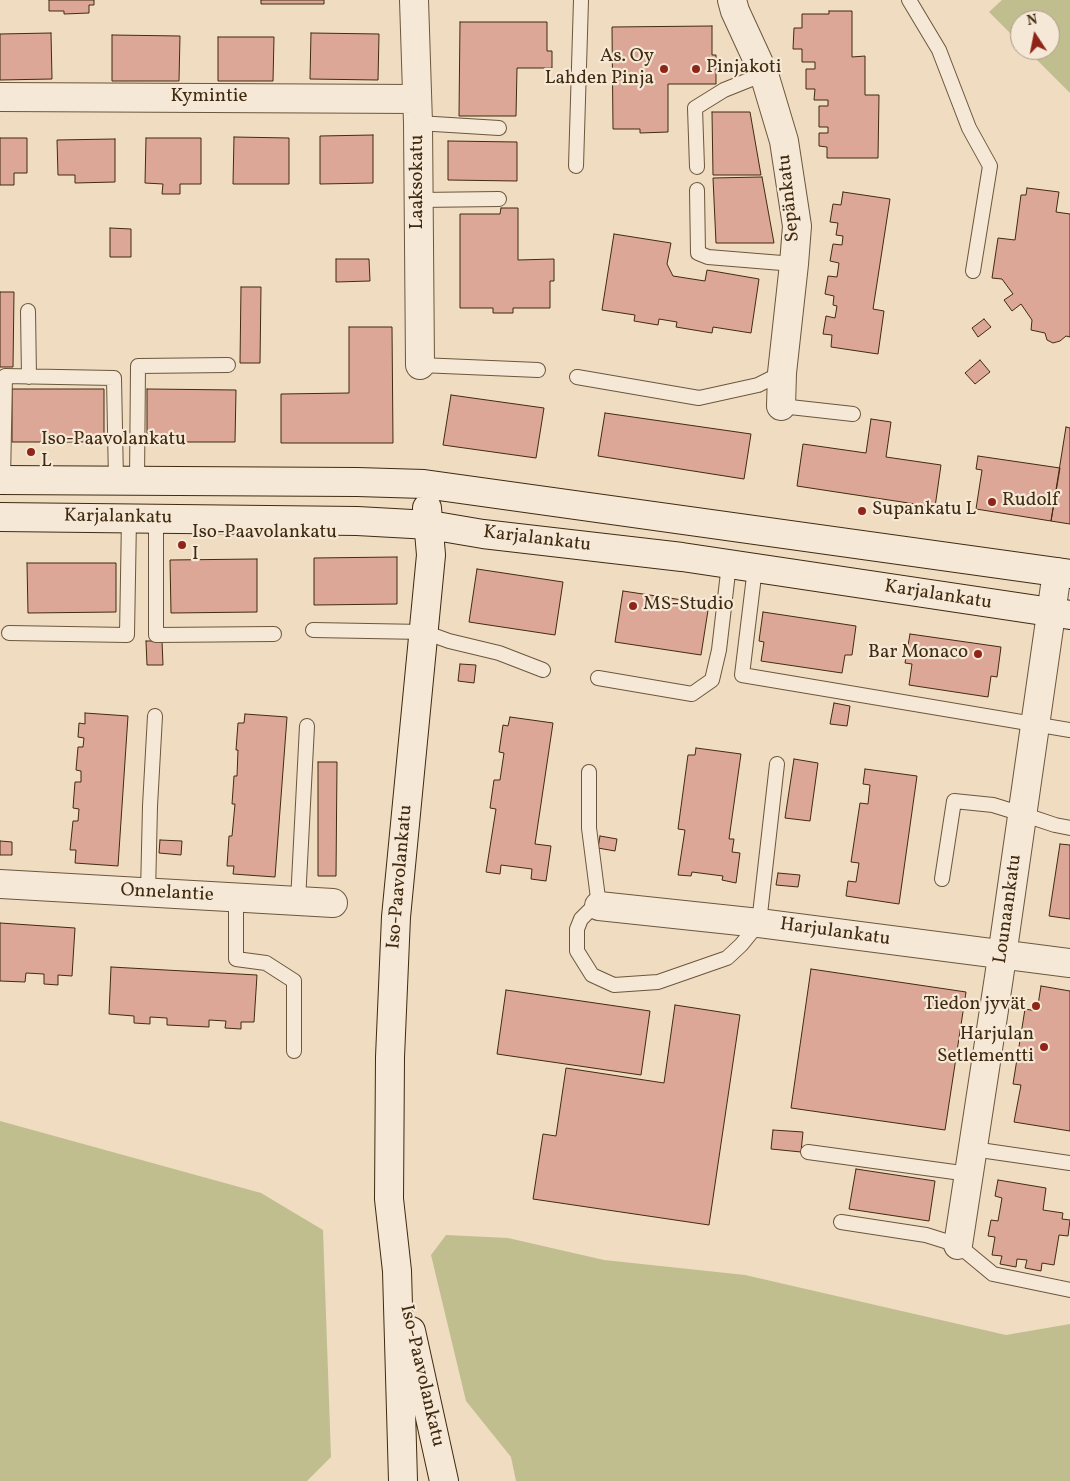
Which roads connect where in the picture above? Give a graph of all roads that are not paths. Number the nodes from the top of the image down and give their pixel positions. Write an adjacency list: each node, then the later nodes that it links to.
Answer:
1 (414, 0): 7 (main road, Laaksokatu)
2 (581, 0): 9 (lane)
3 (732, 0): 5 (main road, Sepänkatu)
4 (909, 0): 15 (lane)
5 (764, 74): 10 (lane); 14 (main road, Sepänkatu)
6 (0, 97): 7 (main road, Kymintie)
7 (418, 111): 8 (lane); 12 (main road, Laaksokatu)
8 (499, 128)
9 (576, 166)
10 (696, 167)
11 (697, 190): 14 (lane)
12 (419, 200): 13 (lane); 18 (main road, Laaksokatu)
13 (499, 200)
14 (794, 264): 20 (main road, Sepänkatu)
15 (973, 271)
16 (28, 311): 21 (lane)
17 (228, 365): 26 (lane)
18 (420, 365): 19 (lane)
19 (538, 370)
20 (782, 373): 22 (lane); 23 (main road, Sepänkatu)
21 (29, 377): 25 (lane); 26 (lane)
22 (577, 377)
23 (781, 406): 24 (lane)
24 (853, 414)
25 (2, 480): 26 (main road, Karjalankatu)
26 (126, 481): 27 (main road, Karjalankatu)
27 (424, 484): 31 (main road, Iso-Paavolankatu); 33 (main road, Karjalankatu)
28 (0, 517): 29 (main road, Karjalankatu)
29 (129, 518): 30 (main road, Karjalankatu); 37 (lane)
30 (156, 519): 31 (main road, Karjalankatu); 38 (lane)
31 (430, 524): 32 (main road, Karjalankatu); 36 (main road, Iso-Paavolankatu)
32 (742, 566): 34 (main road, Karjalankatu); 40 (lane); 42 (lane)
33 (1063, 573): 34 (main road, Lounaankatu)
34 (1060, 614): 42 (main road, Lounaankatu)
35 (313, 630): 36 (lane)
36 (424, 632): 39 (lane); 65 (main road, Iso-Paavolankatu)
37 (9, 633)
38 (274, 634)
39 (543, 670)
40 (598, 678)
41 (155, 716): 51 (lane)
42 (1034, 725): 44 (lane); 47 (main road, Lounaankatu)
43 (307, 726): 53 (lane)
44 (1070, 730)
45 (776, 764): 56 (lane)
46 (589, 772): 55 (lane)
47 (1022, 814): 48 (lane); 49 (lane); 57 (main road, Lounaankatu)
48 (1070, 828)
49 (942, 879)
50 (0, 884): 51 (main road, Onnelantie)
51 (148, 893): 52 (main road, Onnelantie)
52 (236, 898): 53 (main road, Onnelantie); 59 (lane)
53 (298, 901): 54 (main road, Onnelantie)
54 (333, 903)
55 (599, 906): 56 (main road, Harjulankatu); 56 (lane)
56 (759, 923): 57 (main road, Harjulankatu)
57 (1002, 955): 58 (main road, Harjulankatu); 61 (main road, Lounaankatu)
58 (1070, 963)
59 (294, 1051)
60 (808, 1152): 61 (lane)
61 (971, 1161): 62 (lane); 64 (main road, Lounaankatu)
62 (1070, 1163)
63 (841, 1222): 64 (lane)
64 (958, 1245): 66 (lane)
65 (397, 1271): 67 (main road, Iso-Paavolankatu); 68 (main road, Iso-Paavolankatu)
66 (1070, 1290)
67 (403, 1481)
68 (444, 1481)

